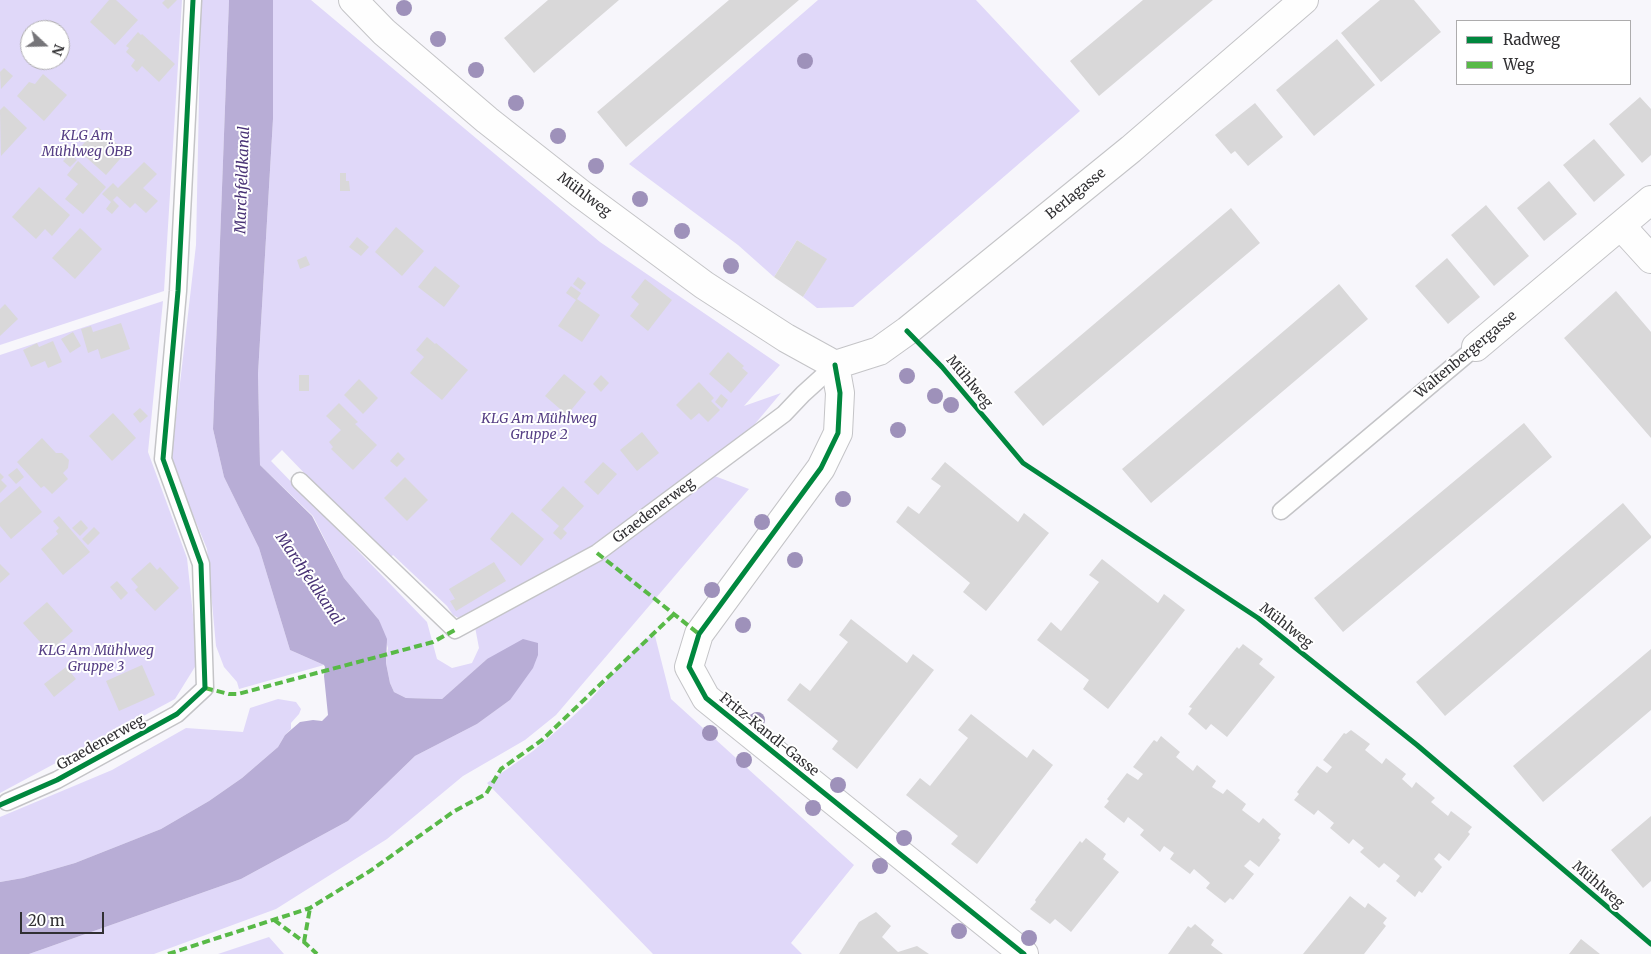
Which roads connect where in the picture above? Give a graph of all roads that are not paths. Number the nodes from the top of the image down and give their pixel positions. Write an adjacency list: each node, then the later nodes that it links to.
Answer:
1 (193, 0): 11 (lane, Graedenerweg)
2 (353, 0): 8 (street, Mühlweg)
3 (1304, 0): 8 (street, Berlagasse)
4 (1651, 200): 5 (street, Waltenbergergasse)
5 (1621, 226): 6 (street); 7 (street, Waltenbergergasse)
6 (1651, 259)
7 (1476, 347): 10 (lane, Waltenbergergasse)
8 (834, 365): 9 (lane, Graedenerweg); 12 (street, Fritz-Kandl-Gasse)
9 (300, 480)
10 (1281, 512)
11 (7, 802)
12 (1024, 954)

